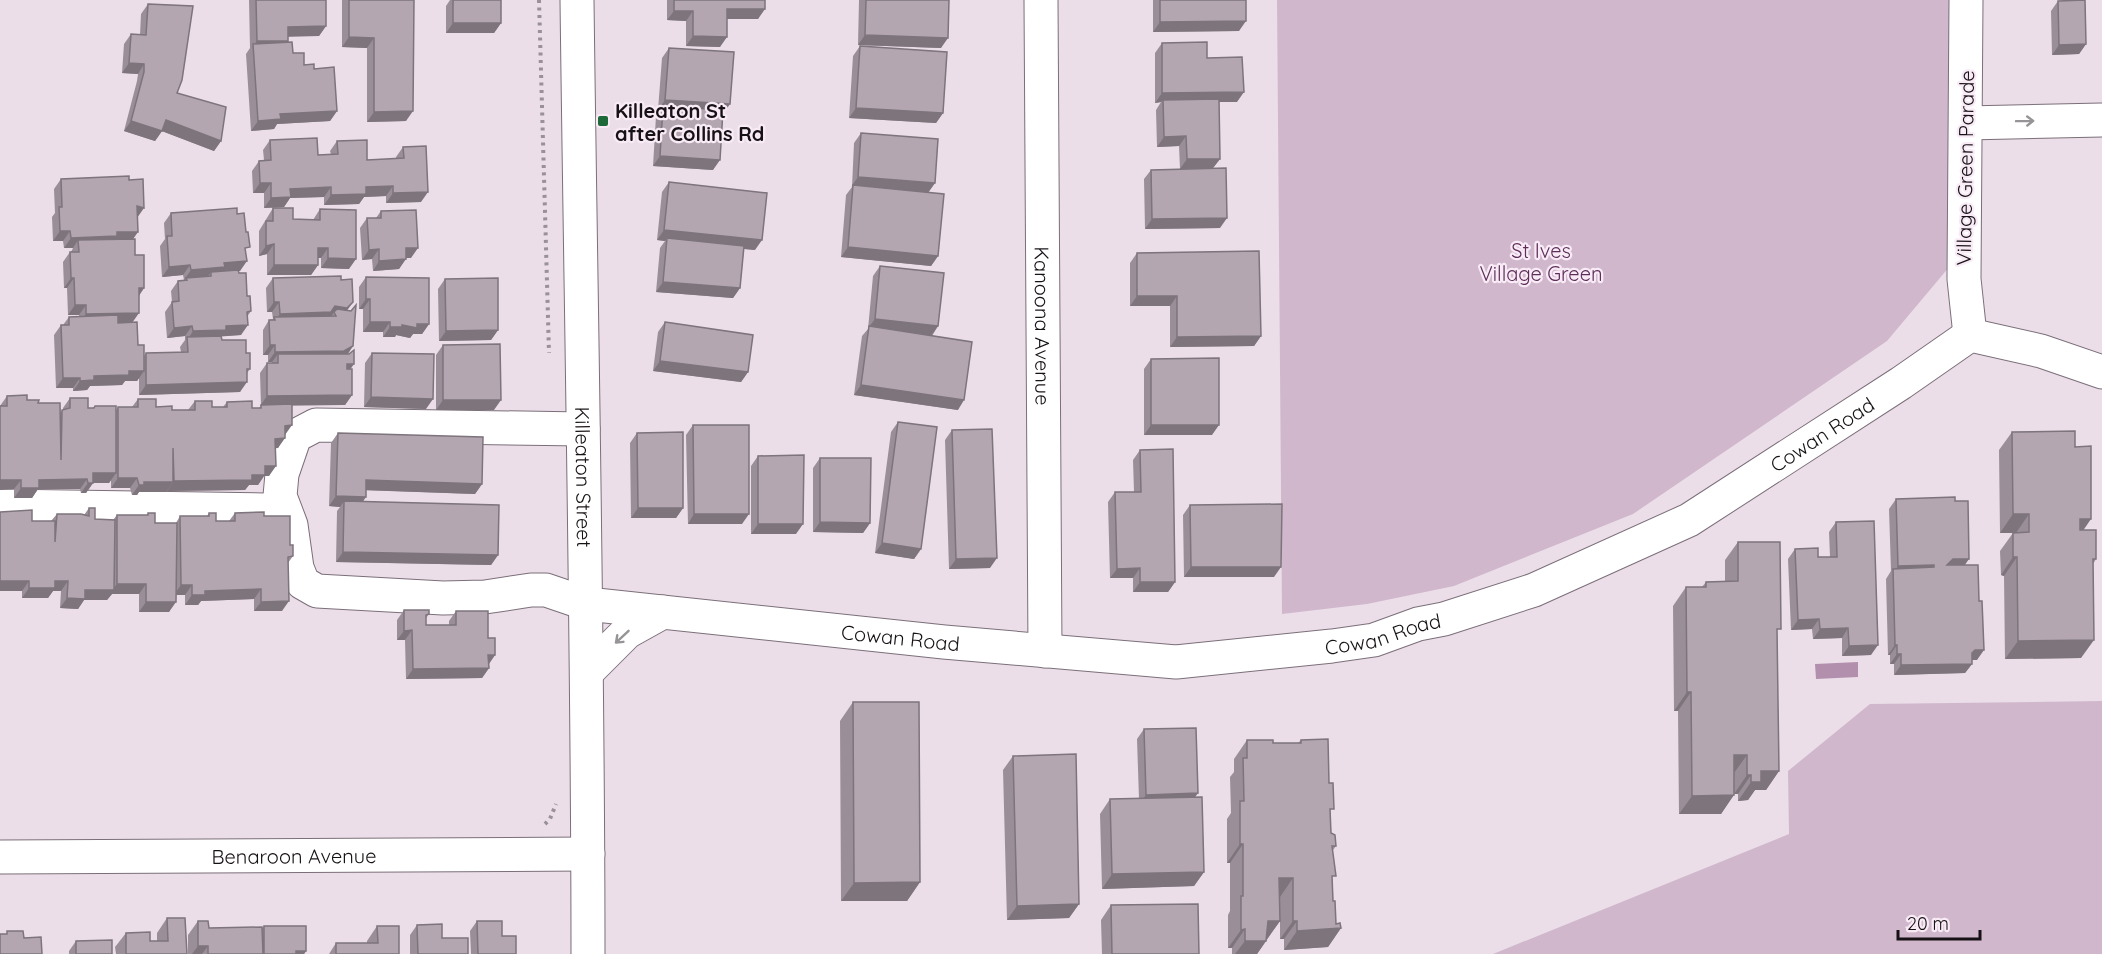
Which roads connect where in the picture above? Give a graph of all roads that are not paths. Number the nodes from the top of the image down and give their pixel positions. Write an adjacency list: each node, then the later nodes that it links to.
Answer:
1 (577, 0): 8 (street, Killeaton Street)
2 (1041, 0): 13 (street, Kanoona Avenue)
3 (1966, 0): 5 (street, Village Green Parade)
4 (2102, 120): 5 (street, one-way to 4)
5 (1966, 123): 6 (street, Village Green Parade)
6 (1970, 335): 7 (street); 13 (street, Cowan Road)
7 (2102, 372)
8 (583, 429): 10 (street, Cowan Road); 11 (street, Killeaton Street)
9 (0, 506): 10 (street)
10 (283, 507): 11 (street, Cowan Road)
11 (587, 604): 12 (street, Cowan Road); 14 (street, Killeaton Street)
12 (663, 612): 13 (street, Cowan Road); 14 (street, one-way to 14)
13 (1045, 651)
14 (587, 672): 15 (street, Killeaton Street)
15 (588, 854): 16 (street, Benaroon Avenue); 17 (street, Killeaton Street)
16 (0, 857)
17 (588, 954)

